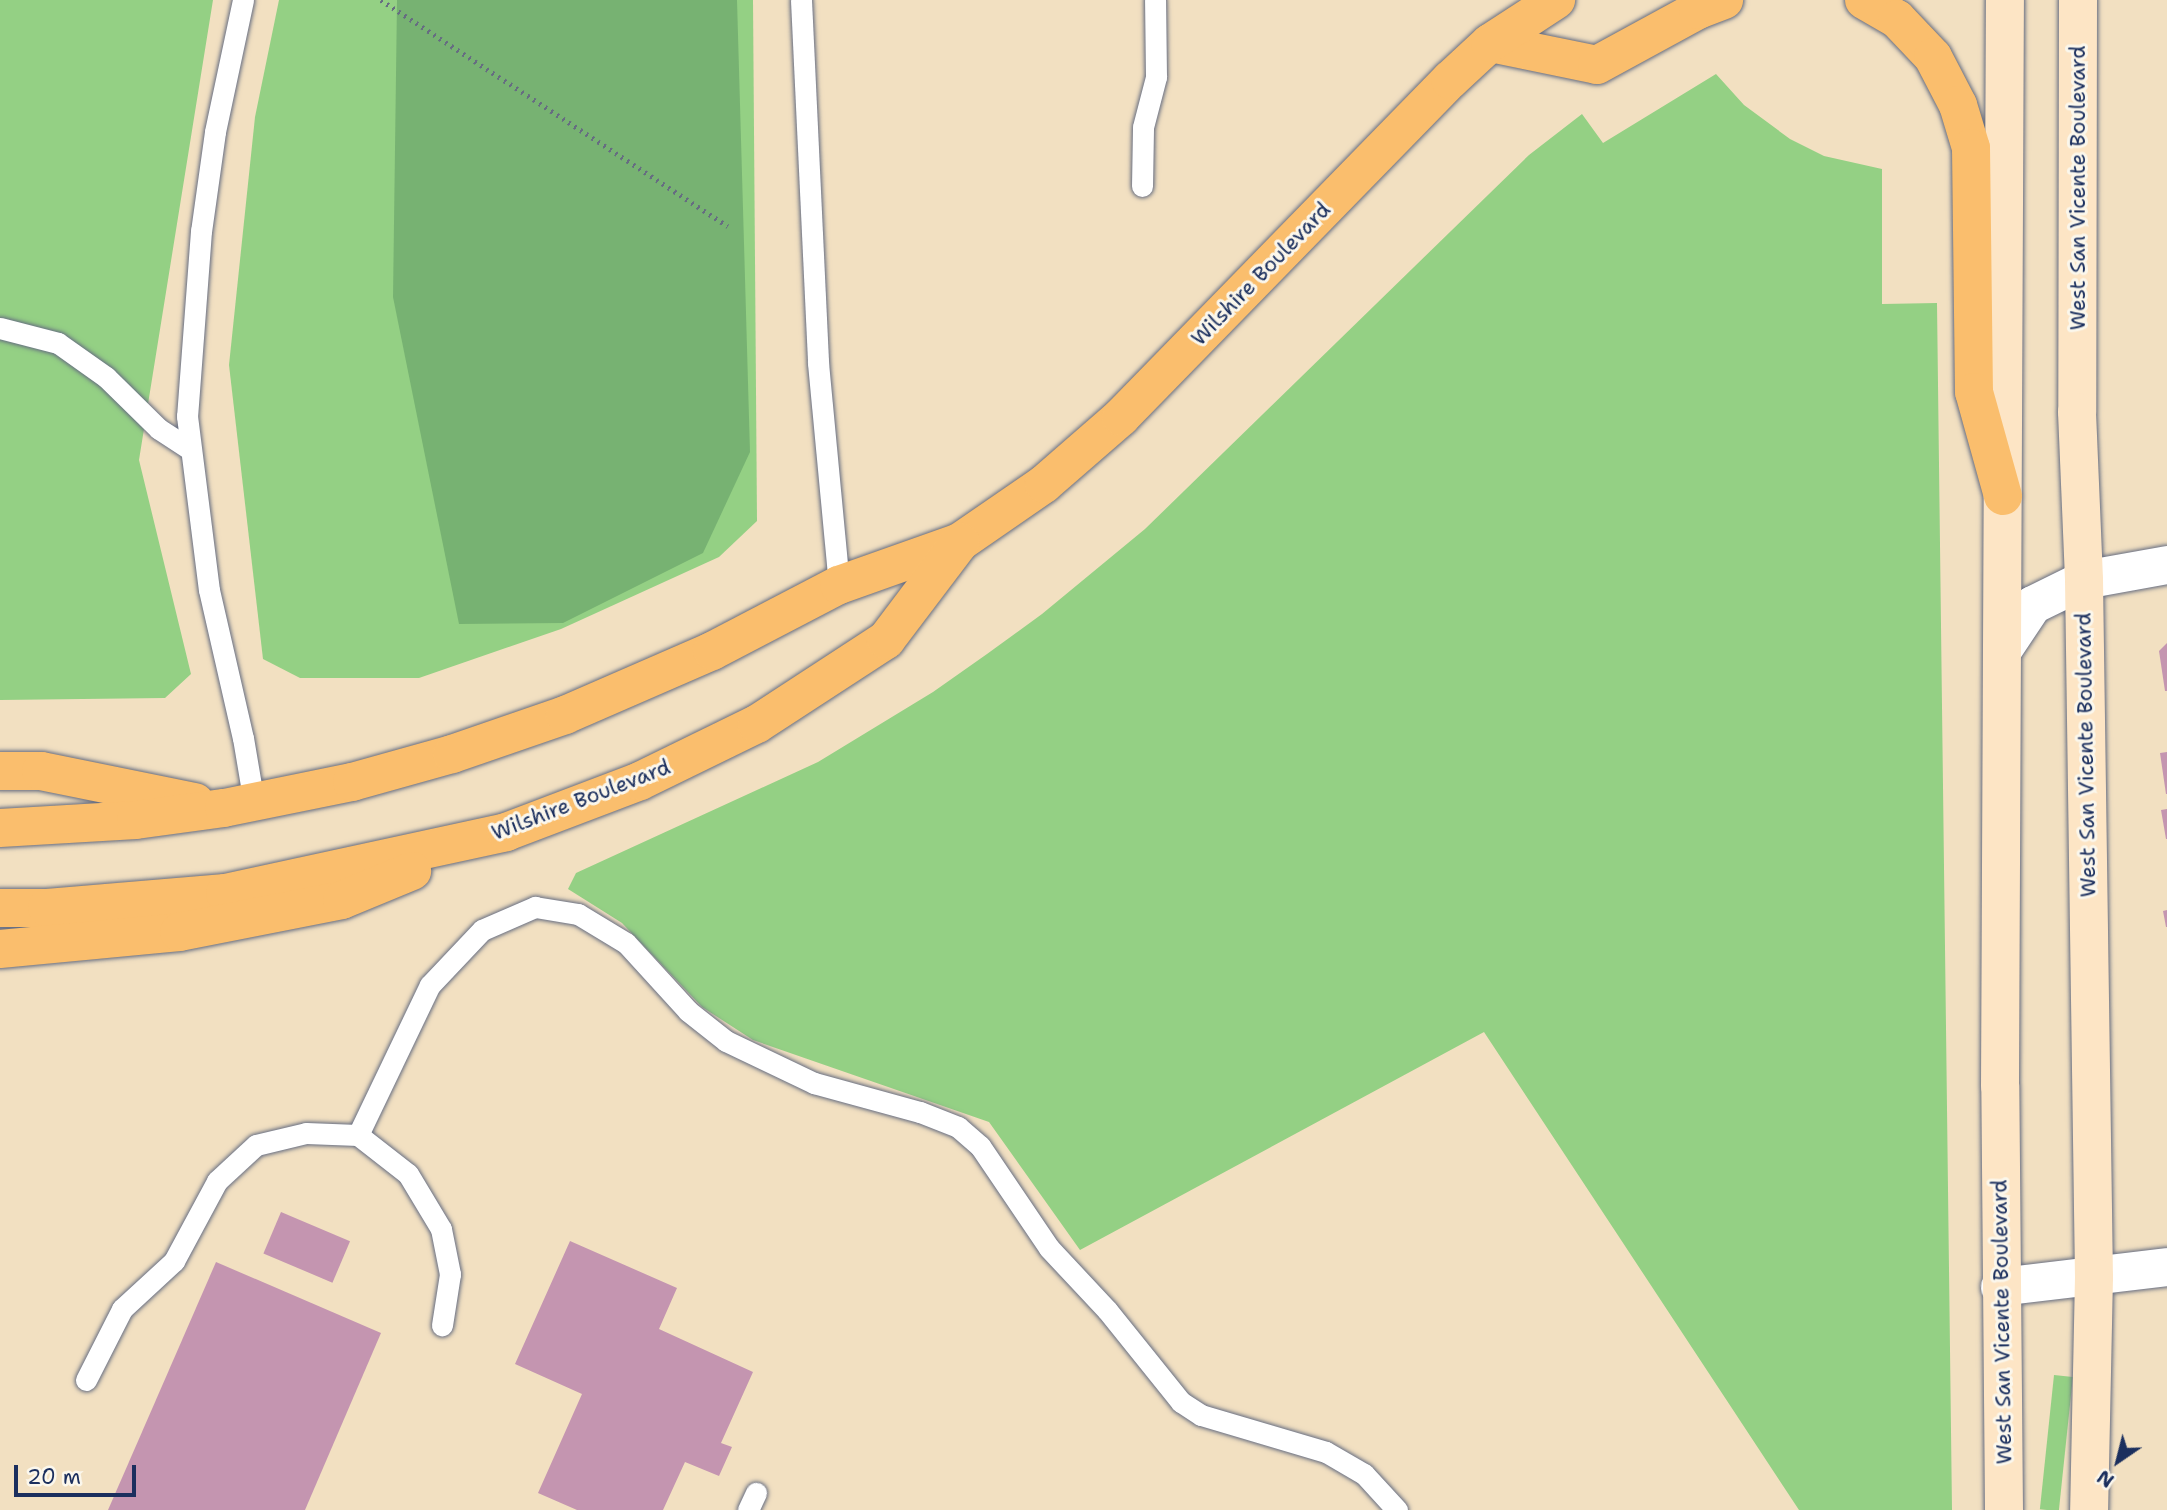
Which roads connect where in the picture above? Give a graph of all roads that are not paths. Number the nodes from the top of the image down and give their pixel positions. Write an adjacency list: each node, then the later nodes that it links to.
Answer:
1 (243, 0): 12 (lane)
2 (801, 0): 17 (lane)
3 (1155, 0): 10 (lane)
4 (1556, 0): 9 (main road, Wilshire Boulevard)
5 (1724, 0): 9 (main road)
6 (1864, 0): 13 (main road)
7 (2005, 0): 13 (main road, West San Vicente Boulevard)
8 (2078, 0): 16 (main road, West San Vicente Boulevard)
9 (1490, 43): 14 (main road, Wilshire Boulevard)
10 (1142, 186)
11 (0, 328): 12 (lane)
12 (190, 449): 20 (lane)
13 (2003, 496): 18 (main road, West San Vicente Boulevard)
14 (960, 542): 17 (main road, Wilshire Boulevard); 22 (main road, Wilshire Boulevard)
15 (2167, 565): 16 (street)
16 (2084, 580): 18 (street); 27 (main road, West San Vicente Boulevard)
17 (839, 585): 20 (main road, Wilshire Boulevard)
18 (2003, 650): 28 (main road, West San Vicente Boulevard)
19 (0, 771): 20 (main road)
20 (239, 806): 21 (main road, Wilshire Boulevard)
21 (0, 828)
22 (506, 832): 23 (main road, Wilshire Boulevard); 24 (main road)
23 (0, 908)
24 (0, 949)
25 (358, 1135): 29 (lane); 30 (lane); 31 (lane)
26 (2167, 1267): 27 (street)
27 (2094, 1277): 28 (street); 33 (main road, West San Vicente Boulevard)
28 (2000, 1287): 32 (main road, West San Vicente Boulevard)
29 (442, 1325)
30 (86, 1380)
31 (1397, 1510)
32 (2004, 1510)
33 (2089, 1510)

